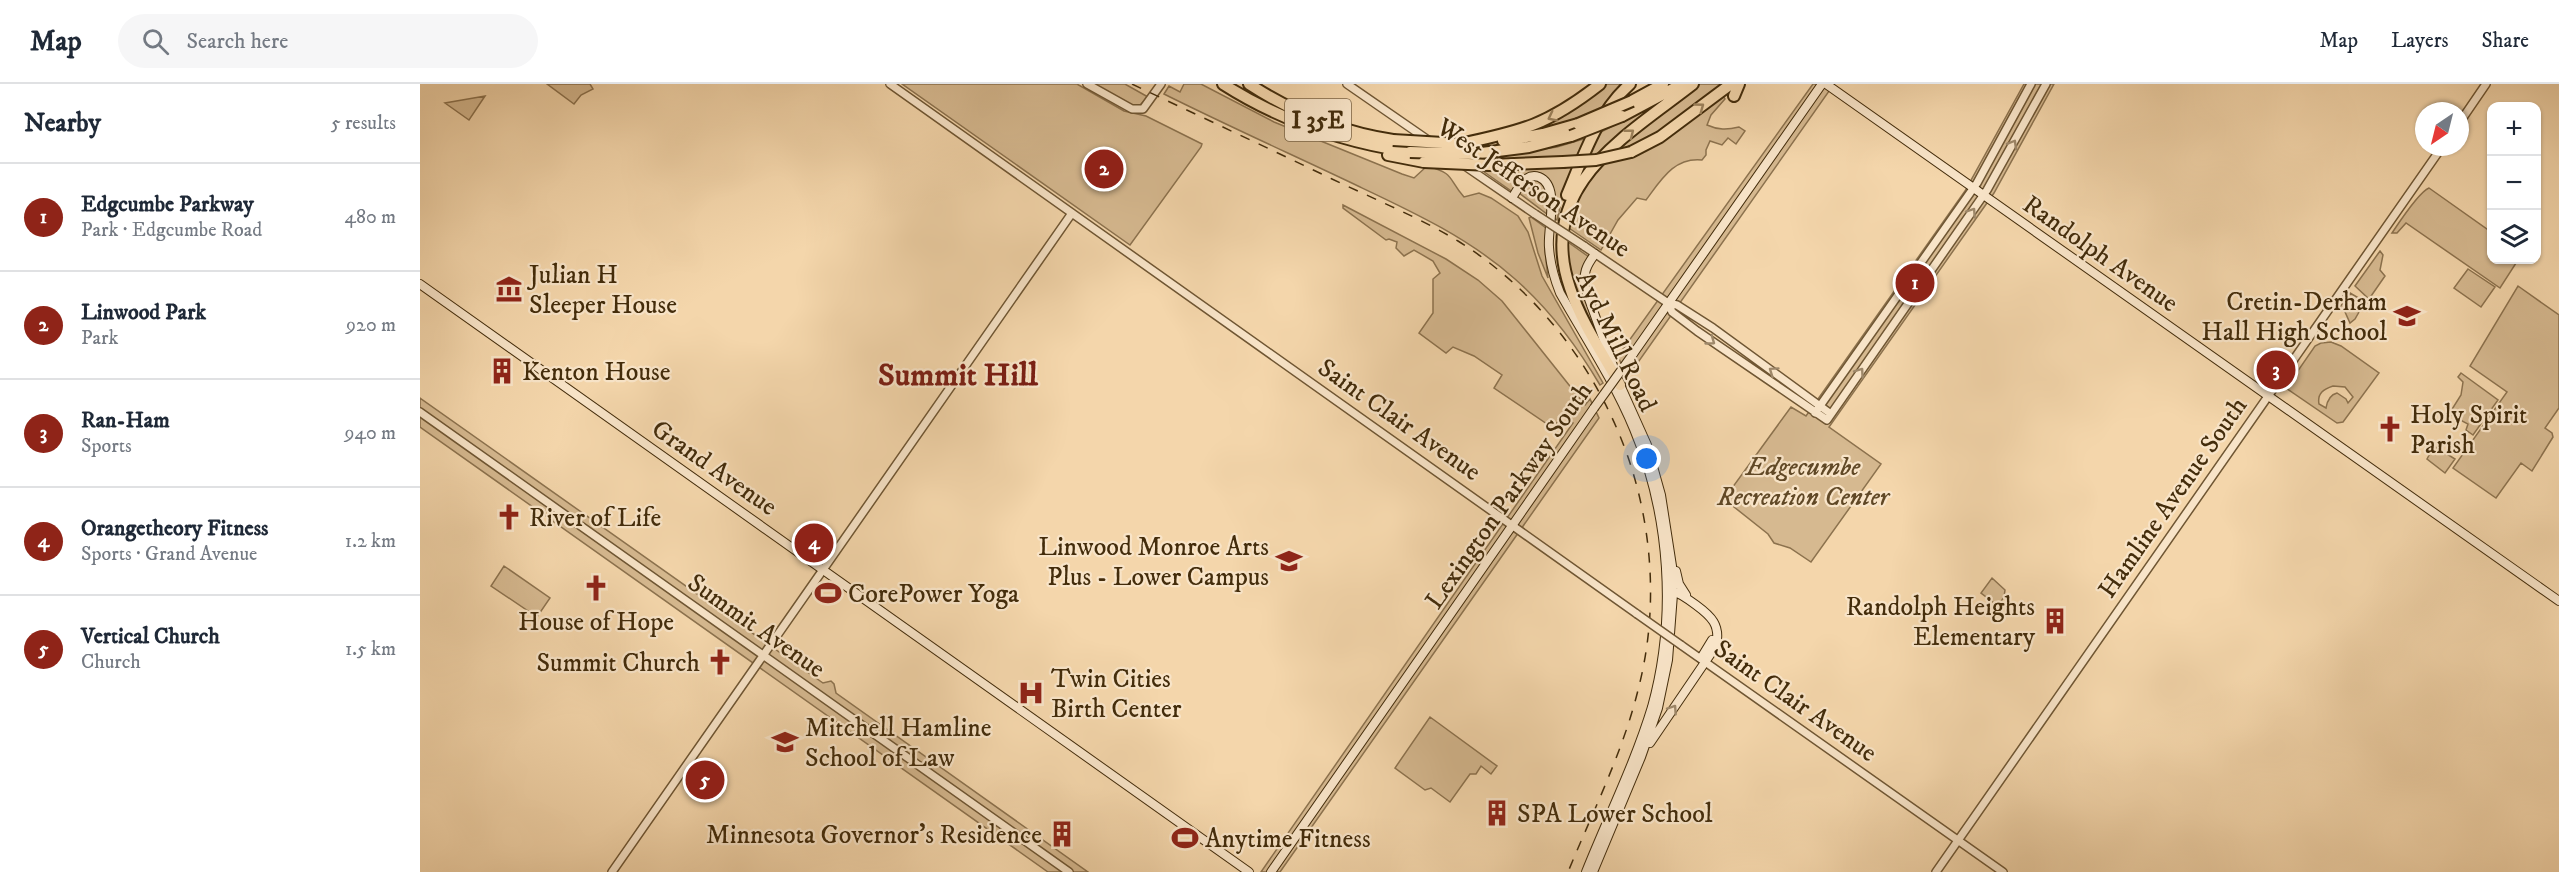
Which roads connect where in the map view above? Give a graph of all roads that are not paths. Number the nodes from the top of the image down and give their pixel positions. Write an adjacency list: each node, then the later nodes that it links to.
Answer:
1 (890, 84): 26 (street, Saint Clair Avenue)
2 (1087, 84): 3 (street)
3 (1161, 84)
4 (1223, 84): 20 (highway, I 35E)
5 (1249, 84): 21 (highway, I 35E, bridge)
6 (1347, 84): 25 (street, West Jefferson Avenue)
7 (1600, 84): 21 (highway, one-way to 21)
8 (1630, 84): 30 (highway, Ayd Mill Road)
9 (1663, 84): 21 (highway, I 35E, bridge)
10 (1682, 84): 20 (highway, I 35E, bridge)
11 (1693, 84): 31 (highway, one-way to 11)
12 (1731, 84): 20 (highway, one-way to 12, bridge)
13 (1739, 84): 18 (highway)
14 (1824, 84): 23 (main road, Randolph Avenue); 29 (main road, Lexington Parkway South)
15 (2031, 84): 23 (street)
16 (2046, 84): 24 (street, one-way to 16)
17 (2486, 84): 19 (street)
18 (1734, 96)
19 (2469, 109)
20 (1331, 135)
21 (1461, 144)
22 (2436, 156): 32 (street, Hamline Avenue South)
23 (1974, 188): 24 (main road, Randolph Avenue); 33 (street)
24 (1984, 195): 32 (main road, Randolph Avenue); 36 (street, one-way to 24)
25 (1512, 198): 27 (street, West Jefferson Avenue, bridge); 30 (main road)
26 (1072, 213): 37 (street, Saint Clair Avenue); 39 (street)
27 (1595, 254): 29 (street, West Jefferson Avenue); 31 (main road, Ayd Mill Road)
28 (420, 284): 39 (main road, Grand Avenue)
29 (1668, 303): 33 (street, one-way to 29); 35 (street, one-way to 35); 37 (main road, Lexington Parkway South, bridge)
30 (1592, 348): 40 (main road, Ayd Mill Road)
31 (1620, 386): 38 (main road, Ayd Mill Road)
32 (2268, 396): 42 (main road, Randolph Avenue); 46 (street, Hamline Avenue South)
33 (1821, 405): 35 (street); 36 (street)
34 (420, 412): 43 (street, Summit Avenue)
35 (1815, 413): 36 (street)
36 (1831, 414)
37 (1512, 525): 44 (street, Saint Clair Avenue, bridge); 50 (main road, Lexington Parkway South)
38 (1668, 537): 40 (main road, Ayd Mill Road); 41 (main road)
39 (823, 570): 43 (street); 49 (main road, Grand Avenue)
40 (1670, 591): 41 (main road); 44 (main road); 45 (main road, Ayd Mill Road); 51 (main road, Ayd Mill Road)
41 (1688, 599): 44 (main road)
42 (2559, 601)
43 (763, 655): 47 (street); 48 (street, Summit Avenue)
44 (1703, 660): 45 (main road, one-way to 44); 46 (street, Saint Clair Avenue)
45 (1641, 757): 52 (main road, Ayd Mill Road)
46 (1958, 840): 53 (street, Hamline Avenue South); 54 (street, Saint Clair Avenue)
47 (612, 872)
48 (1069, 872)
49 (1249, 872)
50 (1270, 872)
51 (1586, 872)
52 (1593, 872)
53 (1936, 872)
54 (2003, 872)

